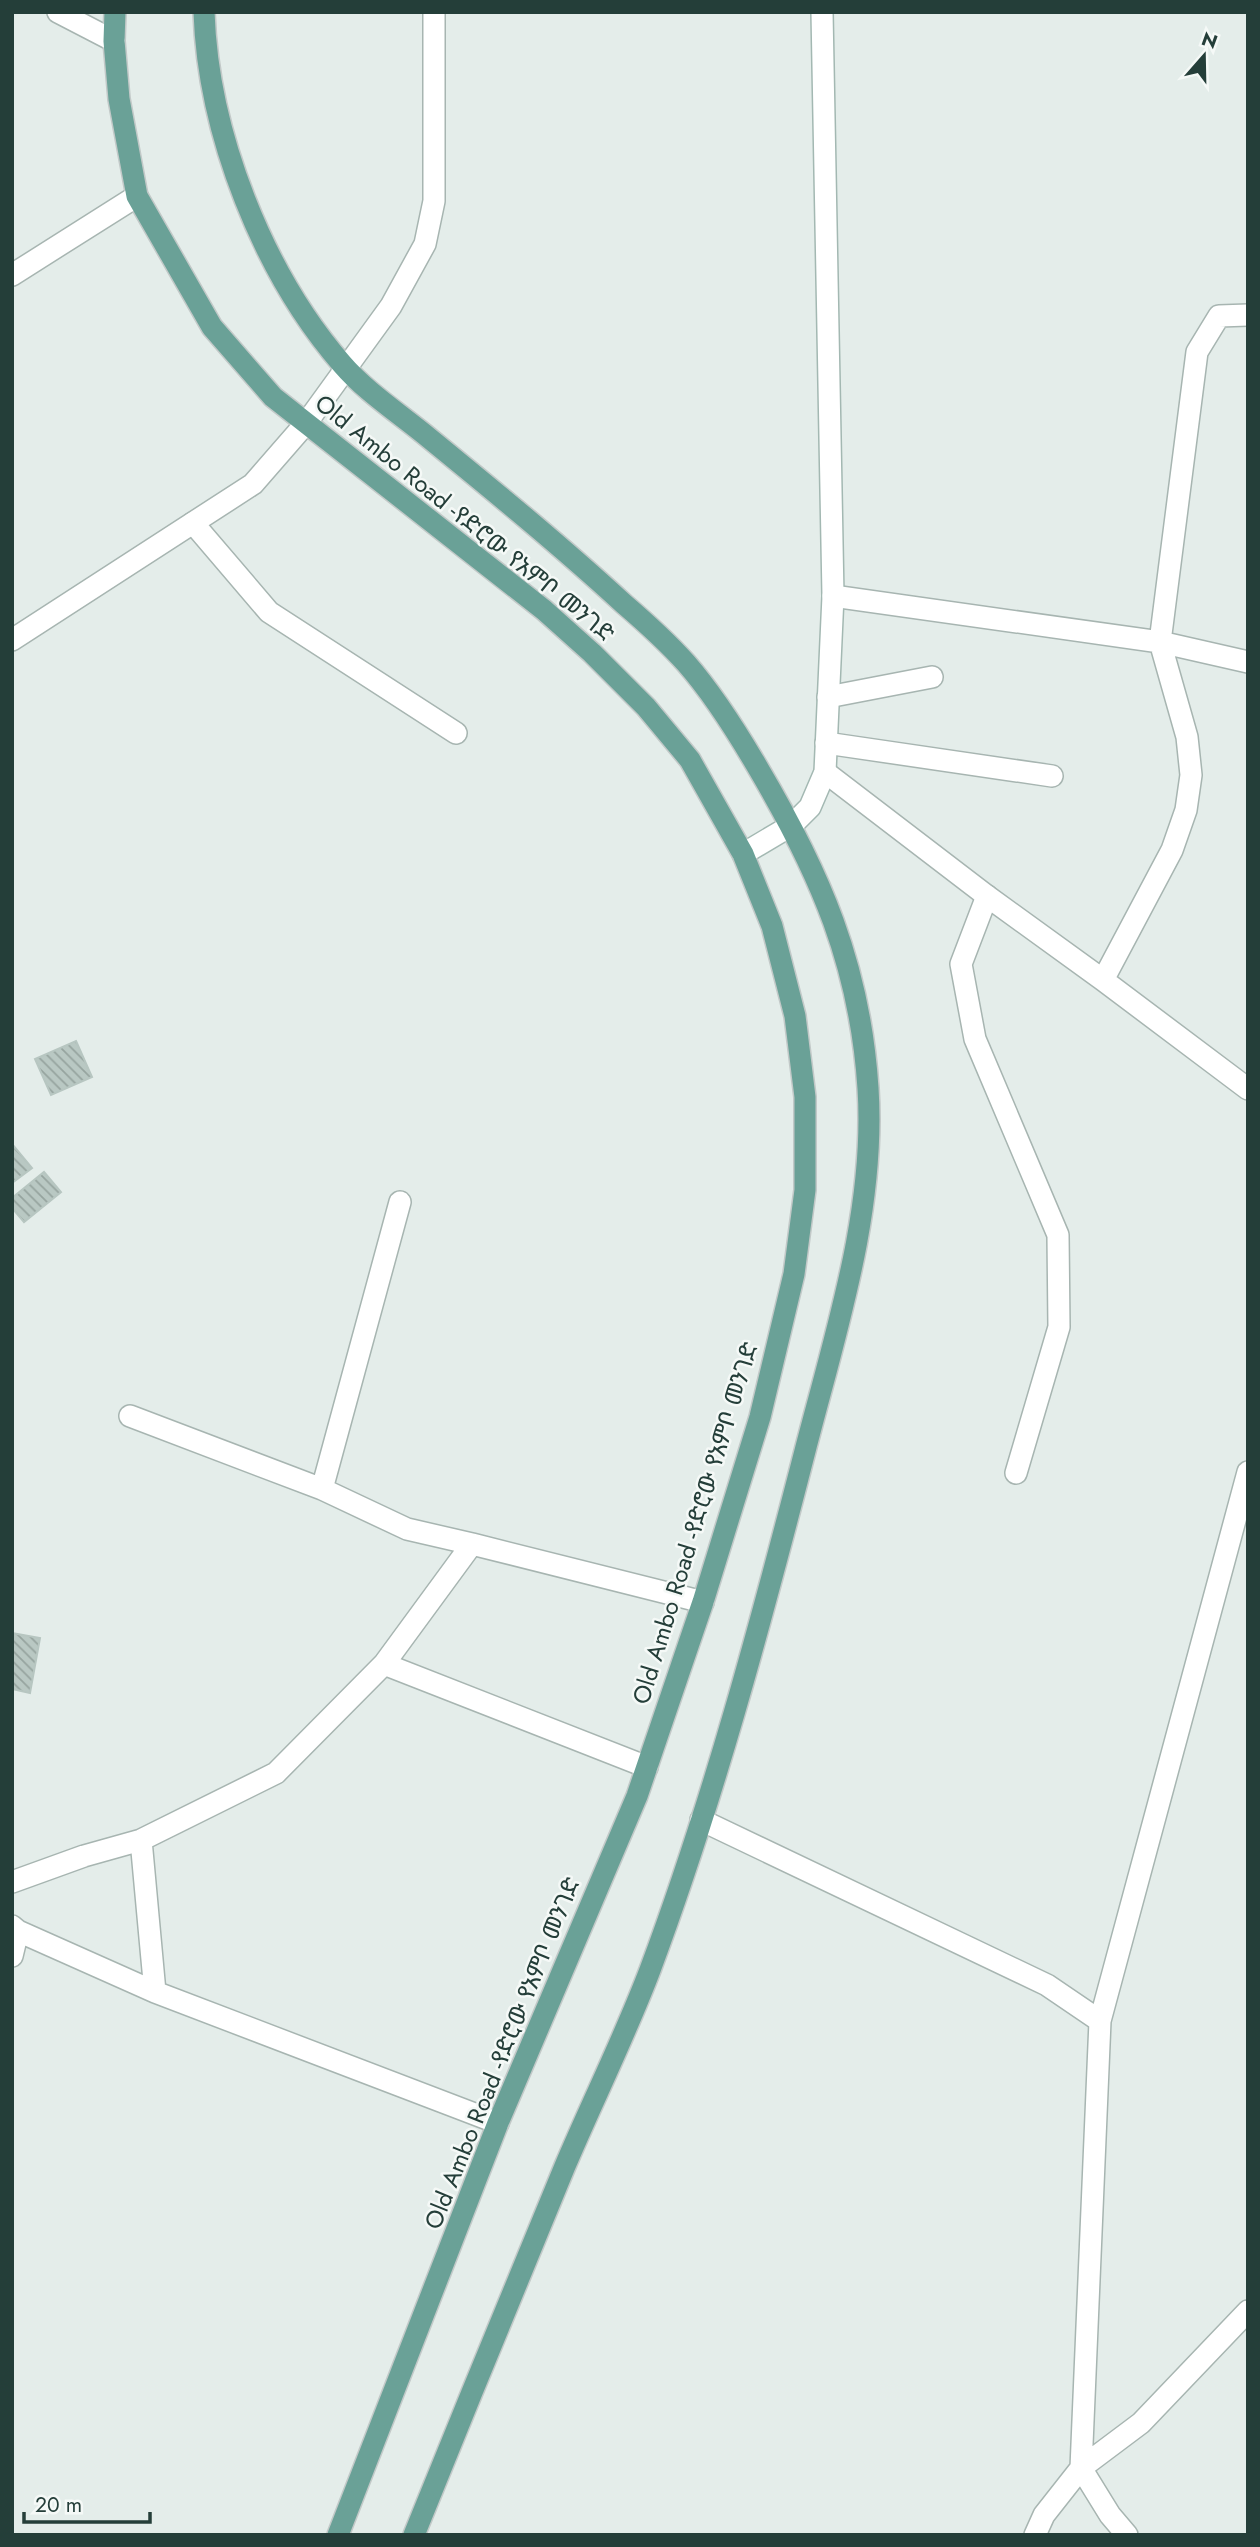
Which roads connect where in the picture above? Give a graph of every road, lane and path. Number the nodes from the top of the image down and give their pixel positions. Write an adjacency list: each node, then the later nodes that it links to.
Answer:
1 (58, 12): 6 (street)
2 (116, 12): 6 (main road, Old Ambo Road -የድሮው የአምቦ መንገድ)
3 (204, 12): 10 (main road, Old Ambo Road -የድሮው የአምቦ መንገድ)
4 (434, 12): 10 (street)
5 (822, 12): 13 (street)
6 (114, 41): 7 (main road, Old Ambo Road -የድሮው የአምቦ መንገድ)
7 (137, 197): 8 (street); 11 (main road, Old Ambo Road -የድሮው የአምቦ መንገድ)
8 (12, 275)
9 (1248, 315): 15 (street)
10 (346, 369): 11 (street); 23 (main road, Old Ambo Road -የድሮው የአምቦ መንገድ)
11 (307, 422): 12 (street); 24 (main road, Old Ambo Road -የድሮው የአምቦ መንገድ)
12 (193, 523): 14 (street); 19 (street)
13 (833, 596): 15 (street); 18 (street)
14 (12, 640)
15 (1160, 642): 16 (street); 26 (street)
16 (1248, 662)
17 (932, 677): 18 (street)
18 (828, 697): 20 (street)
19 (456, 733)
20 (826, 743): 21 (street); 22 (street)
21 (825, 772): 23 (street); 25 (street)
22 (1052, 776)
23 (792, 825): 24 (street); 37 (main road, Old Ambo Road -የድሮው የአምቦ መንገድ)
24 (743, 854): 34 (main road, Old Ambo Road -የድሮው የአምቦ መንገድ)
25 (987, 896): 26 (street); 31 (street)
26 (1103, 980): 27 (street)
27 (1248, 1090)
28 (400, 1202): 32 (street)
29 (130, 1416): 32 (street)
30 (1248, 1472): 43 (street)
31 (1016, 1473)
32 (322, 1489): 33 (street)
33 (472, 1544): 34 (street); 35 (street)
34 (703, 1602): 36 (main road, Old Ambo Road -የድሮው የአምቦ መንገድ)
35 (384, 1664): 36 (street); 38 (street)
36 (647, 1767): 44 (main road, Old Ambo Road -የድሮው የአምቦ መንገድ)
37 (701, 1820): 43 (street); 48 (main road, Old Ambo Road -የድሮው የአምቦ መንገድ)
38 (141, 1840): 39 (street); 42 (street)
39 (12, 1882)
40 (15, 1928): 41 (street); 42 (street)
41 (12, 1956)
42 (155, 1992): 44 (street)
43 (1100, 2021): 46 (street)
44 (498, 2123): 47 (main road, Old Ambo Road -የድሮው የአምቦ መንገድ)
45 (1248, 2311): 46 (street)
46 (1082, 2468): 49 (street); 50 (street)
47 (338, 2535)
48 (414, 2535)
49 (1035, 2535)
50 (1127, 2535)

